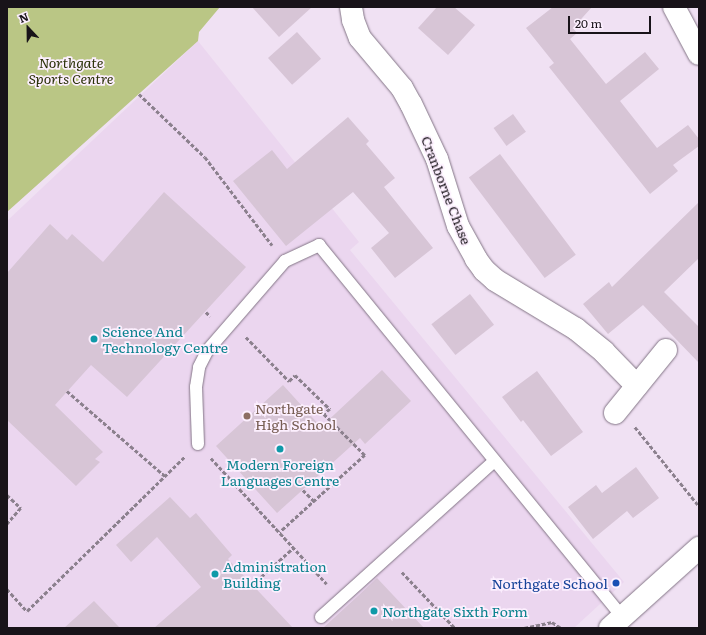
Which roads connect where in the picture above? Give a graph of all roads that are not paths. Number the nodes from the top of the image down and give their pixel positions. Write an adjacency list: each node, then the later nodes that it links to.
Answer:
1 (351, 7): 5 (street, Cranborne Chase)
2 (674, 7): 3 (street)
3 (699, 54)
4 (666, 350): 5 (street)
5 (637, 386): 6 (street)
6 (623, 417)
7 (198, 444): 8 (lane)
8 (494, 461): 10 (lane); 11 (lane)
9 (699, 548): 11 (street)
10 (321, 617)
11 (616, 622)

